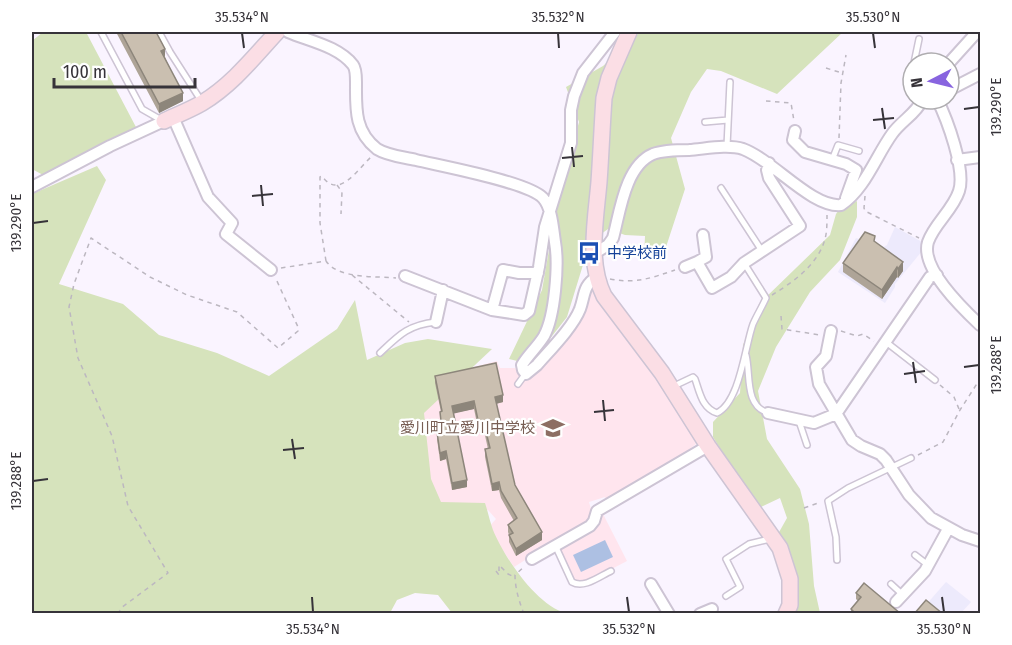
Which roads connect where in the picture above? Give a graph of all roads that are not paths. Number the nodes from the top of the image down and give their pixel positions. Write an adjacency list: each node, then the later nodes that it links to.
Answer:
1 (101, 32): 17 (lane)
2 (159, 32): 14 (lane)
3 (277, 32): 14 (street)
4 (288, 32): 30 (street)
5 (615, 32): 30 (street)
6 (629, 32): 33 (street)
7 (977, 32): 10 (street)
8 (919, 39): 9 (lane)
9 (916, 51)
10 (960, 51)
11 (981, 74): 13 (street)
12 (730, 82): 18 (lane)
13 (961, 84)
14 (203, 102): 17 (street)
15 (917, 111): 29 (street)
16 (942, 111): 25 (street)
17 (168, 119): 27 (street); 37 (street)
18 (728, 120): 19 (lane); 21 (lane)
19 (705, 122)
20 (795, 131): 24 (street)
21 (727, 147): 26 (street); 33 (street)
22 (860, 150): 24 (lane)
23 (981, 157): 25 (street)
24 (832, 160): 29 (street)
25 (957, 160): 39 (street)
26 (769, 163): 29 (street); 32 (street)
27 (32, 187)
28 (721, 189): 32 (lane)
29 (846, 202)
30 (549, 210): 38 (street); 50 (street)
31 (703, 235): 34 (street)
32 (762, 251): 35 (street)
33 (595, 253): 41 (street)
34 (697, 262): 35 (street); 36 (street)
35 (744, 263): 49 (lane)
36 (685, 267)
37 (271, 270)
38 (538, 273): 43 (street); 43 (street)
39 (937, 275): 45 (street); 47 (street)
40 (405, 276): 42 (street)
41 (597, 277): 50 (street); 53 (street)
42 (443, 290): 43 (street); 44 (street)
43 (492, 310)
44 (436, 322): 48 (lane)
45 (981, 324)
46 (831, 334): 55 (street)
47 (884, 344): 51 (lane); 55 (street)
48 (380, 353)
49 (746, 353): 53 (lane); 54 (lane)
50 (526, 373): 52 (lane)
51 (935, 380)
52 (518, 384)
53 (672, 387): 58 (street)
54 (768, 413): 56 (street)
55 (836, 414): 56 (street); 60 (street)
56 (798, 420): 57 (lane)
57 (807, 445)
58 (708, 446): 62 (street); 64 (street)
59 (911, 458): 60 (lane)
60 (893, 467): 61 (street); 67 (lane)
61 (948, 529): 63 (street); 68 (street)
62 (773, 537): 72 (lane); 77 (street)
63 (981, 541)
64 (555, 545): 66 (street); 69 (lane)
65 (915, 555): 68 (lane)
66 (532, 559)
67 (837, 560)
68 (928, 566): 73 (street)
69 (611, 571)
70 (651, 584): 75 (street)
71 (891, 584): 73 (lane)
72 (726, 596)
73 (900, 598)
74 (712, 609): 76 (street)
75 (669, 614)
76 (700, 614)
77 (786, 614)

